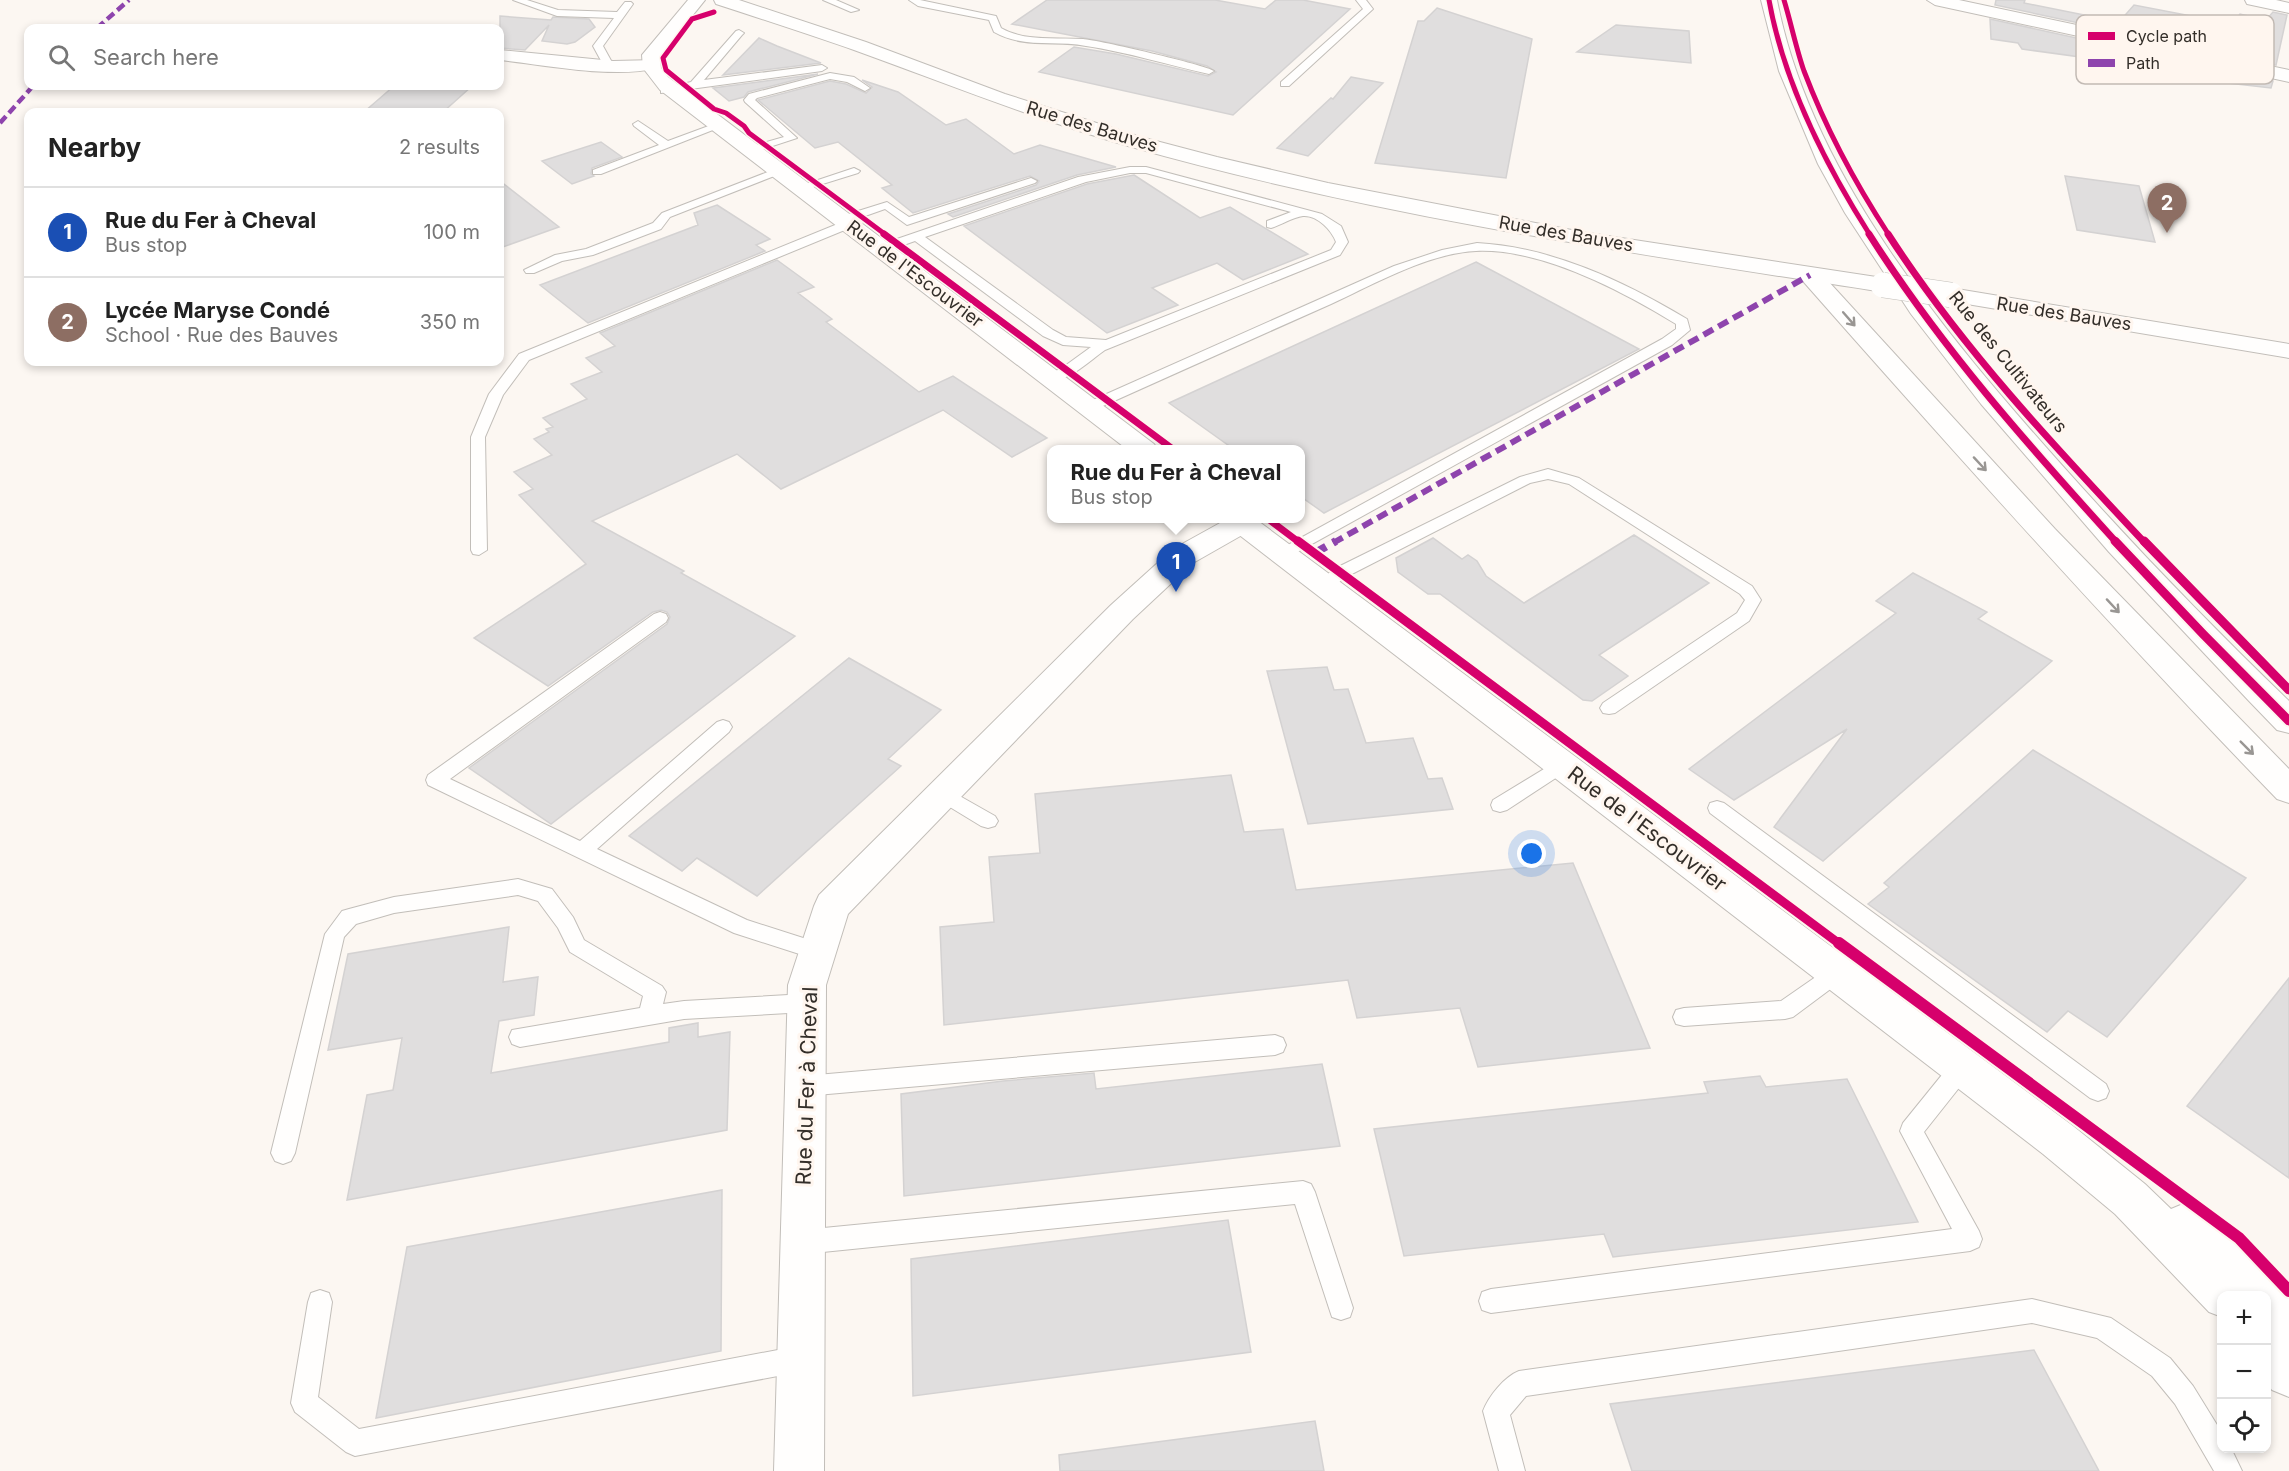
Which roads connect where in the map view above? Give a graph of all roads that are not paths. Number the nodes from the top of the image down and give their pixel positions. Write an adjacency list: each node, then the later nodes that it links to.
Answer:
1 (518, 0): 16 (lane)
2 (697, 0): 12 (street)
3 (828, 0): 15 (lane)
4 (914, 0): 23 (lane)
5 (1361, 0): 26 (lane)
6 (1769, 0): 60 (street, Rue des Cultivateurs)
7 (1784, 0): 58 (street, Rue des Cultivateurs)
8 (1935, 0): 13 (street)
9 (2253, 0): 14 (street)
10 (738, 2): 12 (street); 46 (street, Rue des Bauves)
11 (628, 4): 16 (lane)
12 (683, 5): 20 (street)
13 (1975, 5): 17 (street)
14 (2289, 8)
15 (854, 10)
16 (619, 15): 21 (lane)
17 (2076, 28)
18 (739, 33): 28 (lane)
19 (504, 55): 21 (street)
20 (643, 61): 21 (street); 28 (street, Rue de l'Escouvrier)
21 (602, 64)
22 (823, 68): 28 (lane)
23 (1209, 71)
24 (2274, 73): 25 (street)
25 (2289, 76)
26 (1285, 84)
27 (865, 88): 32 (lane)
28 (679, 91): 30 (street, Rue de l'Escouvrier)
29 (638, 124): 31 (lane)
30 (718, 126): 31 (lane); 32 (street, Rue de l'Escouvrier)
31 (666, 145): 35 (lane)
32 (750, 150): 33 (street, Rue de l'Escouvrier)
33 (778, 171): 37 (street, Rue de l'Escouvrier); 45 (lane)
34 (854, 171): 37 (lane)
35 (597, 172)
36 (1031, 181): 41 (lane)
37 (800, 188): 41 (street, Rue de l'Escouvrier)
38 (1281, 206): 39 (lane); 40 (lane); 43 (lane)
39 (1303, 212): 42 (lane); 47 (lane)
40 (1256, 215)
41 (845, 222): 44 (street, Rue de l'Escouvrier); 54 (lane)
42 (1270, 224)
43 (917, 237): 44 (lane); 47 (lane)
44 (881, 249): 49 (street, Rue de l'Escouvrier)
45 (530, 270)
46 (1810, 275): 48 (street, Rue des Bauves, bridge); 63 (street, one-way to 63)
47 (1107, 345): 49 (lane)
48 (2289, 351)
49 (1050, 377): 50 (street, Rue de l'Escouvrier)
50 (1089, 407): 51 (street, Rue de l'Escouvrier); 55 (lane)
51 (1138, 445)
52 (1235, 523): 64 (street, Rue du Fer à Cheval)
53 (1241, 523): 55 (street, Rue de l'Escouvrier)
54 (479, 550)
55 (1283, 555): 56 (street, Rue de l'Escouvrier)
56 (1323, 585): 59 (lane); 62 (street, Rue de l'Escouvrier)
57 (660, 618): 68 (lane)
58 (2289, 690)
59 (1609, 708)
60 (2289, 721)
61 (723, 727): 68 (lane)
62 (1562, 765): 65 (lane); 70 (street, Rue de l'Escouvrier)
63 (2289, 790)
64 (942, 793): 67 (lane); 69 (street, Rue du Fer à Cheval)
65 (1500, 805)
66 (1718, 808): 78 (lane)
67 (988, 821)
68 (582, 850): 69 (lane)
69 (818, 951): 71 (street, Rue du Fer à Cheval)
70 (1837, 973): 73 (lane); 76 (street, Rue de l'Escouvrier)
71 (806, 1003): 72 (lane); 77 (street, Rue du Fer à Cheval)
72 (649, 1016): 74 (lane); 80 (lane)
73 (1684, 1017)
74 (520, 1037)
75 (1275, 1045): 77 (lane)
76 (1962, 1067): 79 (street, Rue de l'Escouvrier); 83 (lane)
77 (805, 1086): 81 (street, Rue du Fer à Cheval)
78 (2098, 1091)
79 (2058, 1140): 82 (street, Rue de l'Escouvrier); 86 (street, Rue de l'Escouvrier)
80 (283, 1153)
81 (802, 1242): 85 (lane); 87 (street, Rue du Fer à Cheval)
82 (2220, 1291)
83 (1491, 1301)
84 (320, 1302): 87 (lane)
85 (1341, 1308)
86 (2277, 1332)
87 (801, 1358): 88 (street, Rue du Fer à Cheval)
88 (799, 1471)
89 (1512, 1471): 90 (lane)
90 (2229, 1471)

